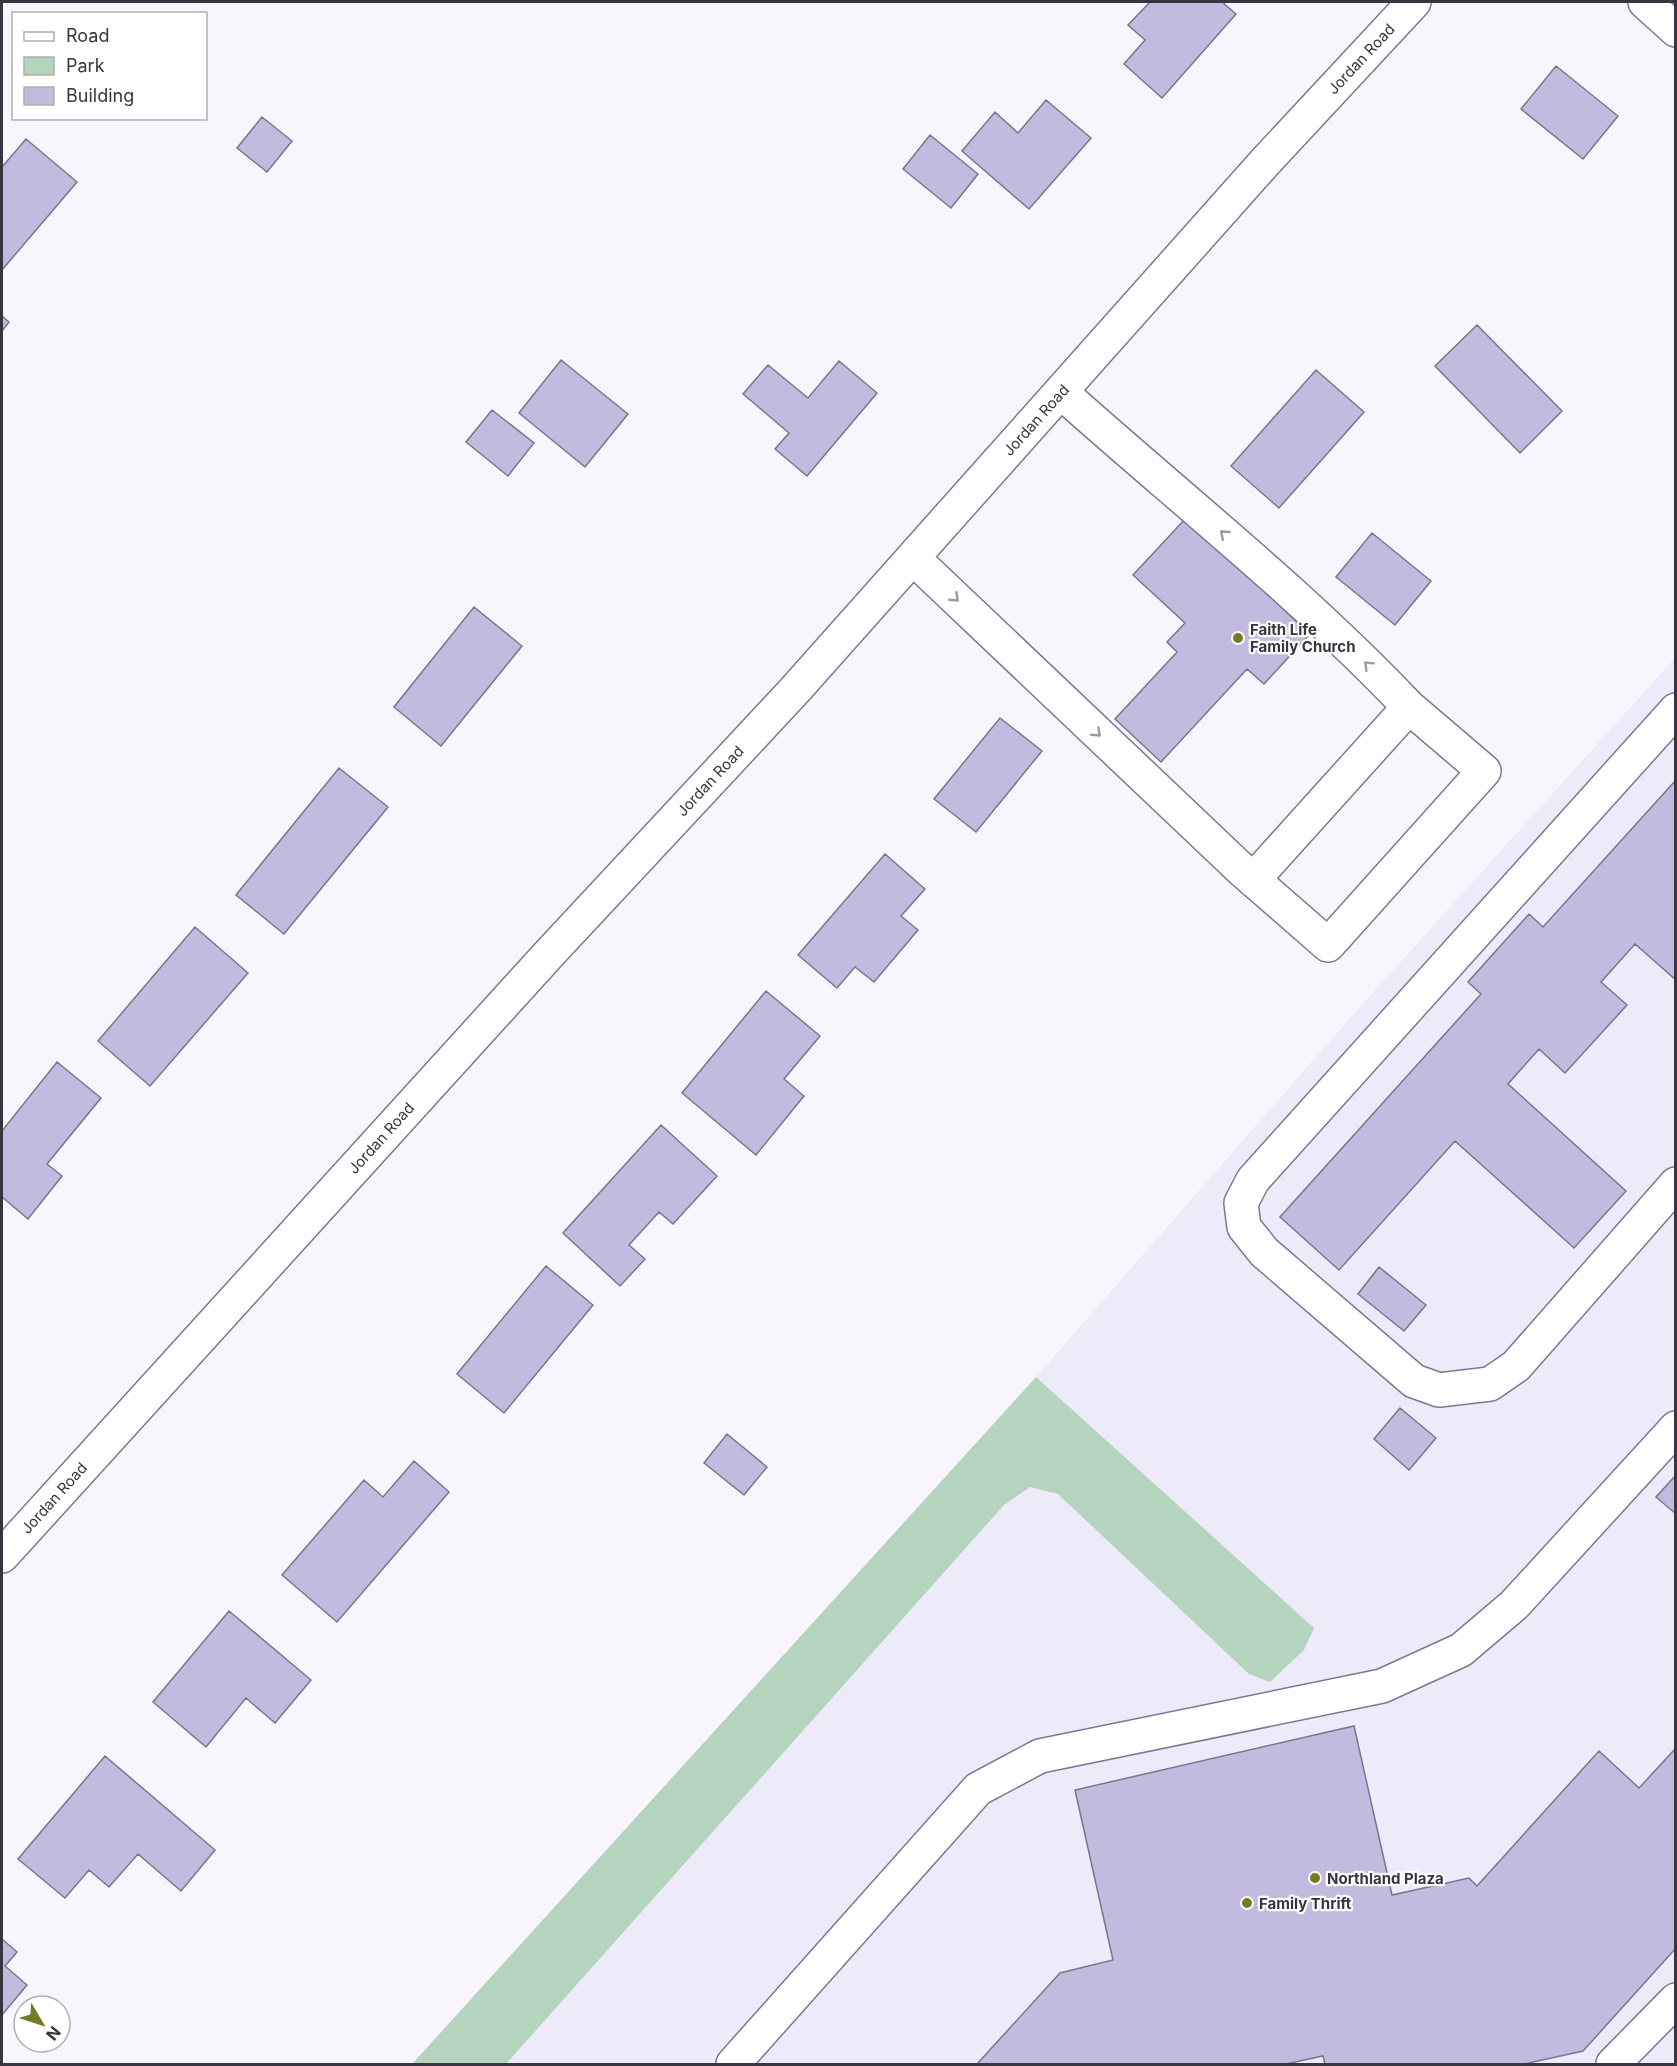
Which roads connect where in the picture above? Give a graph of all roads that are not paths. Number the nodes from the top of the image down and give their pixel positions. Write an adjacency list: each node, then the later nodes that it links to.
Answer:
1 (1414, 2): 4 (street, Jordan Road)
2 (1645, 2): 3 (street)
3 (1676, 30)
4 (1061, 392): 5 (street, Jordan Road); 6 (street, one-way to 4)
5 (913, 558): 8 (street, one-way to 8); 11 (street, Jordan Road)
6 (1409, 707): 8 (street); 8 (street)
7 (1676, 710): 9 (street)
8 (1247, 875)
9 (1676, 1184)
10 (1676, 1428): 13 (street)
11 (2, 1556)
12 (1676, 2000): 14 (street)
13 (733, 2064)
14 (1613, 2064)

